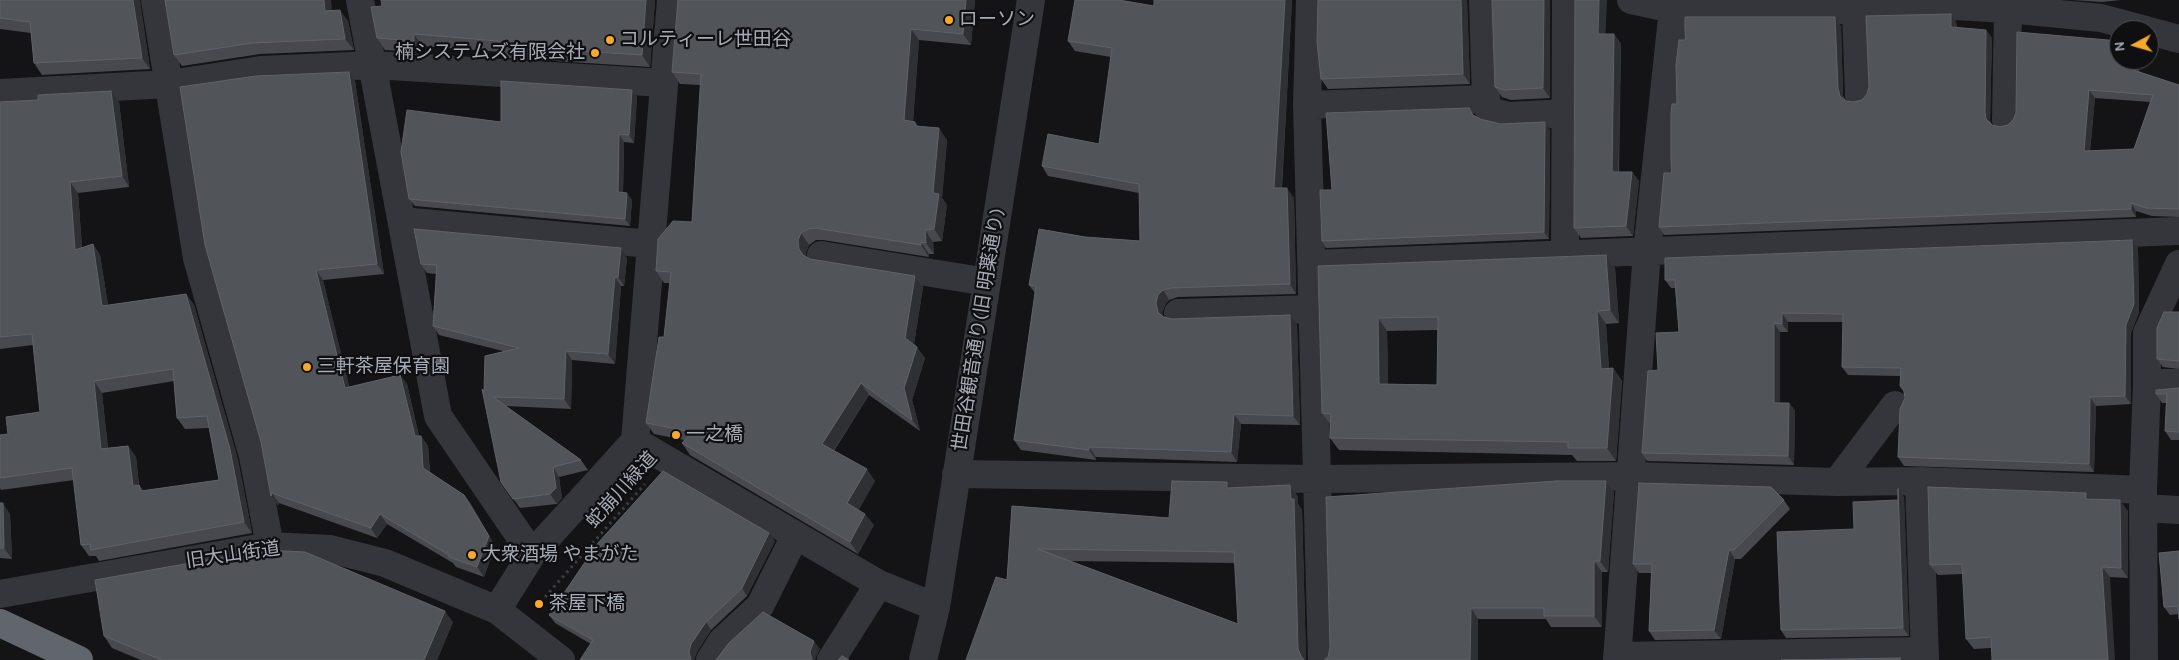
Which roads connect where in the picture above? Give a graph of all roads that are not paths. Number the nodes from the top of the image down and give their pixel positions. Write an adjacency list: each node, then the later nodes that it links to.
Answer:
1 (155, 0): 20 (street)
2 (360, 0): 18 (street)
3 (671, 0): 19 (street)
4 (1031, 0): 35 (street, 世田谷観音通り(旧 明薬通り))
5 (1310, 0): 24 (street)
6 (1483, 0): 23 (street)
7 (1566, 0): 25 (street)
8 (1631, 0): 10 (street)
9 (1954, 3): 12 (street); 14 (street)
10 (1681, 6): 11 (street); 30 (street)
11 (1808, 6): 14 (street)
12 (2008, 9): 13 (street); 26 (street)
13 (2100, 9): 15 (street)
14 (1856, 10): 22 (street)
15 (2125, 20)
16 (2159, 33): 17 (street)
17 (2179, 39)
18 (374, 65): 19 (street); 20 (street); 27 (street)
19 (663, 83): 29 (street)
20 (169, 84): 21 (street); 50 (street)
21 (0, 93)
22 (1859, 95)
23 (1486, 99): 24 (street); 25 (street)
24 (1307, 105): 33 (street)
25 (1566, 113): 32 (street)
26 (2006, 120)
27 (402, 221): 29 (street); 51 (street)
28 (2179, 231): 30 (street)
29 (650, 244): 41 (street)
30 (1647, 251): 32 (street); 43 (street)
31 (821, 255): 35 (street)
32 (1565, 255): 33 (street)
33 (1313, 264): 36 (street)
34 (2179, 264): 38 (street)
35 (987, 282): 42 (street, 世田谷観音通り(旧 明薬通り))
36 (1314, 309): 37 (street); 44 (street)
37 (1178, 314)
38 (2147, 382): 39 (street); 47 (street)
39 (2179, 383)
40 (1895, 405): 46 (street)
41 (635, 440): 49 (street); 51 (street)
42 (956, 474): 44 (street); 54 (street, 世田谷観音通り(旧 明薬通り))
43 (1631, 476): 44 (street); 46 (street); 58 (street)
44 (1317, 479): 64 (street)
45 (1919, 481): 46 (street); 47 (street); 57 (street)
46 (1836, 482)
47 (2143, 499): 48 (street); 65 (street)
48 (2179, 510)
49 (795, 536): 52 (street); 61 (street)
50 (270, 546): 53 (street, 旧大山街道); 55 (street, 旧大山街道)
51 (532, 554): 55 (street)
52 (878, 584): 54 (street); 62 (street)
53 (0, 594)
54 (936, 607): 63 (street, 世田谷観音通り(旧 明薬通り))
55 (497, 610): 60 (street, 旧大山街道)
56 (0, 622): 59 (highway)
57 (1925, 655): 58 (street)
58 (1617, 658)
59 (79, 660)
60 (561, 660)
61 (710, 660)
62 (831, 660)
63 (923, 660)
64 (1322, 660)
65 (2144, 660)

